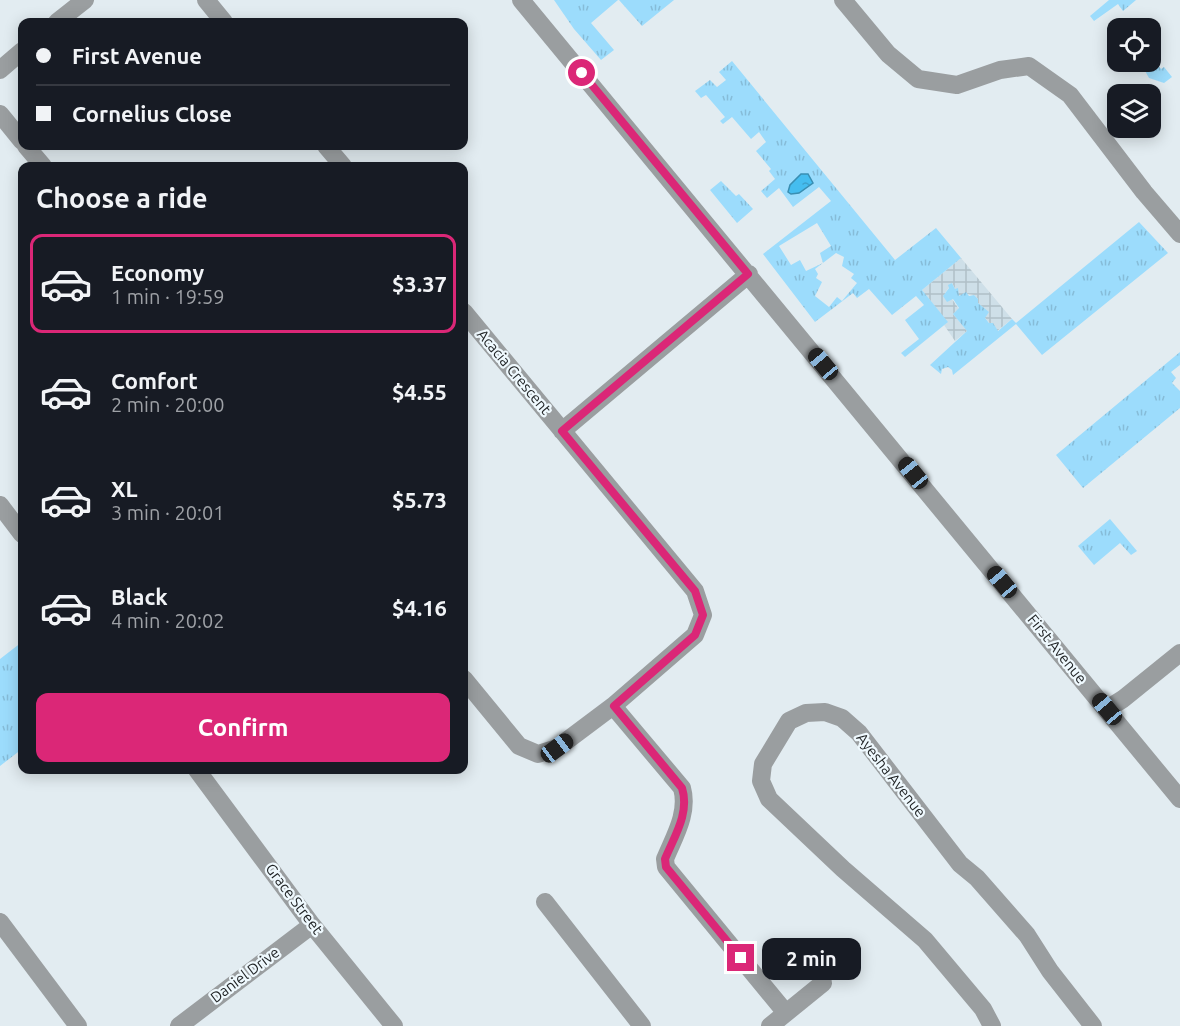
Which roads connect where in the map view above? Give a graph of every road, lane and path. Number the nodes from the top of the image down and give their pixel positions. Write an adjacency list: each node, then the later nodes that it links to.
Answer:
1 (85, 0): 5 (street)
2 (206, 0): 6 (street)
3 (521, 0): 16 (street, First Avenue)
4 (843, 0): 15 (street)
5 (62, 18)
6 (221, 18)
7 (18, 54): 8 (street)
8 (0, 70)
9 (0, 114): 10 (street)
10 (18, 136)
11 (29, 150): 13 (street)
12 (329, 150): 14 (street)
13 (40, 162)
14 (340, 162)
15 (1180, 234)
16 (748, 274): 18 (street); 24 (street, First Avenue)
17 (468, 317): 18 (street, Acacia Crescent)
18 (562, 431): 23 (street, Acacia Crescent)
19 (0, 505): 20 (street)
20 (18, 529)
21 (1180, 652): 24 (street)
22 (468, 684): 23 (street, Acacia Crescent)
23 (614, 706): 31 (street)
24 (1107, 709): 26 (street, First Avenue)
25 (200, 774): 29 (street, Grace Street)
26 (1180, 799)
27 (545, 902): 35 (street)
28 (0, 922): 32 (street)
29 (312, 925): 33 (street, Daniel Drive); 34 (street, Grace Street)
30 (823, 983): 31 (street)
31 (786, 1013): 36 (street)
32 (78, 1026)
33 (178, 1026)
34 (394, 1026)
35 (642, 1026)
36 (770, 1026)
37 (992, 1026): 38 (street, Ayesha Avenue)
38 (1093, 1026)

